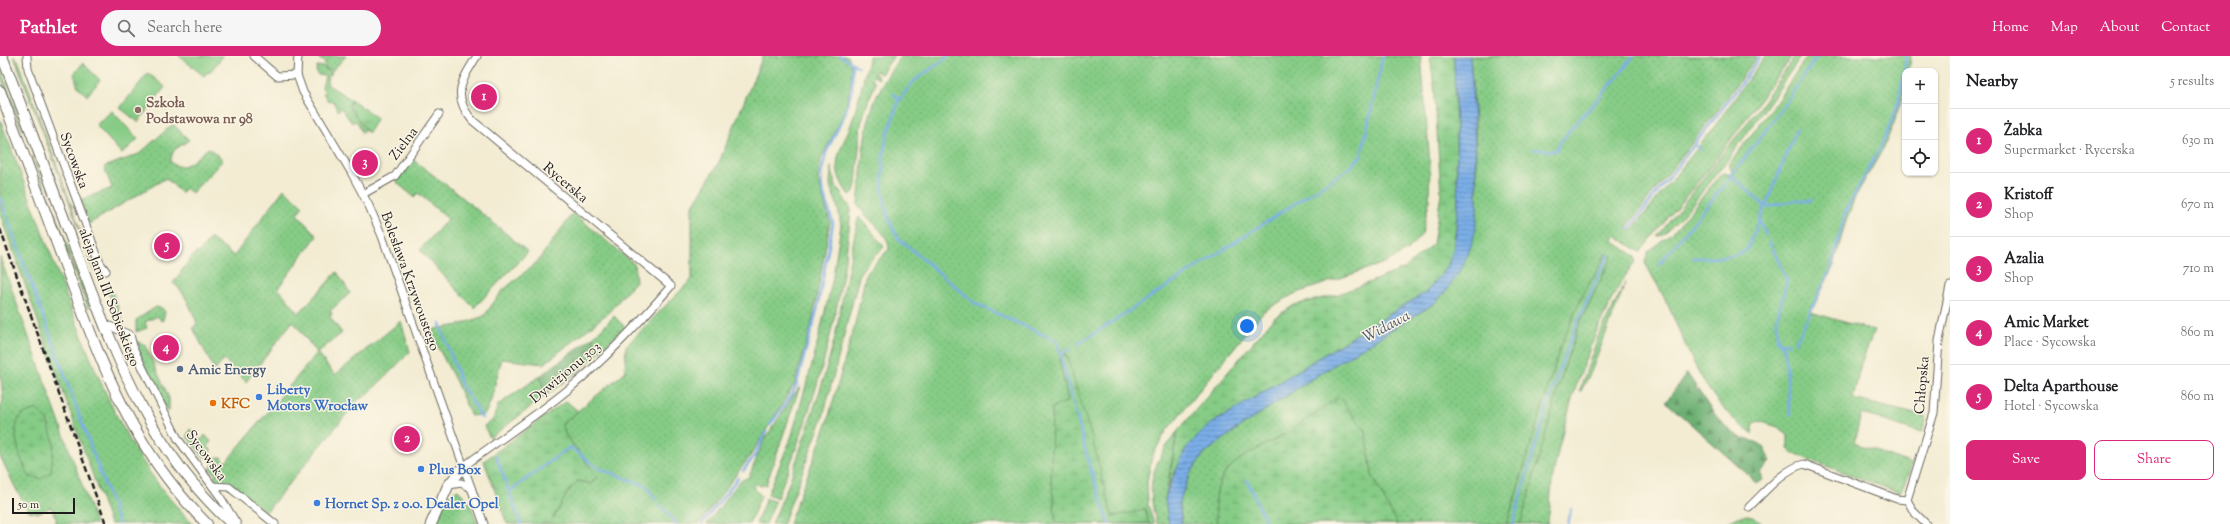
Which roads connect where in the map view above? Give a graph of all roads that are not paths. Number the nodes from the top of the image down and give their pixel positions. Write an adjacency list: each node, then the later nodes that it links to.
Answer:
1 (2, 56): 13 (main road, aleja Jana III Sobieskiego)
2 (27, 56): 10 (street, Sycowska)
3 (254, 56): 6 (street)
4 (298, 56): 6 (street, Bolesława Krzywoustego)
5 (477, 56): 11 (street, Rycerska)
6 (297, 75): 9 (street, Bolesława Krzywoustego)
7 (0, 92): 20 (main road)
8 (439, 114): 9 (street, Zielna)
9 (363, 194): 14 (street, Bolesława Krzywoustego)
10 (106, 271)
11 (671, 286): 14 (street, Dywizjonu 303)
12 (1950, 286): 18 (street, Chłopska)
13 (103, 323): 15 (street, Sycowska); 21 (main road, aleja Jana III Sobieskiego)
14 (464, 466): 16 (main road); 17 (street, Bolesława Krzywoustego)
15 (213, 486): 22 (street, Sycowska); 23 (street)
16 (448, 486): 17 (street); 24 (main road)
17 (471, 488): 25 (street, Bolesława Krzywoustego)
18 (1908, 500): 19 (street); 26 (street)
19 (1749, 507)
20 (207, 524)
21 (232, 524)
22 (237, 524)
23 (275, 524)
24 (431, 524)
25 (484, 524)
26 (1926, 524)

